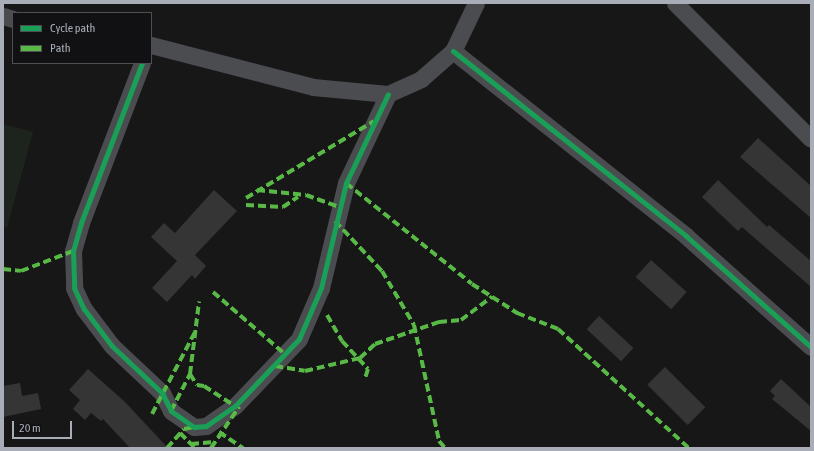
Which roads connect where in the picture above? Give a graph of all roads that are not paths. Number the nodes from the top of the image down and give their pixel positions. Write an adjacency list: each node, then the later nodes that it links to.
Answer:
1 (476, 3): 4 (street)
2 (675, 3): 7 (street)
3 (152, 46): 6 (street)
4 (453, 51): 6 (street); 8 (street)
5 (142, 64): 6 (street)
6 (388, 94)
7 (811, 138)
8 (811, 347)

